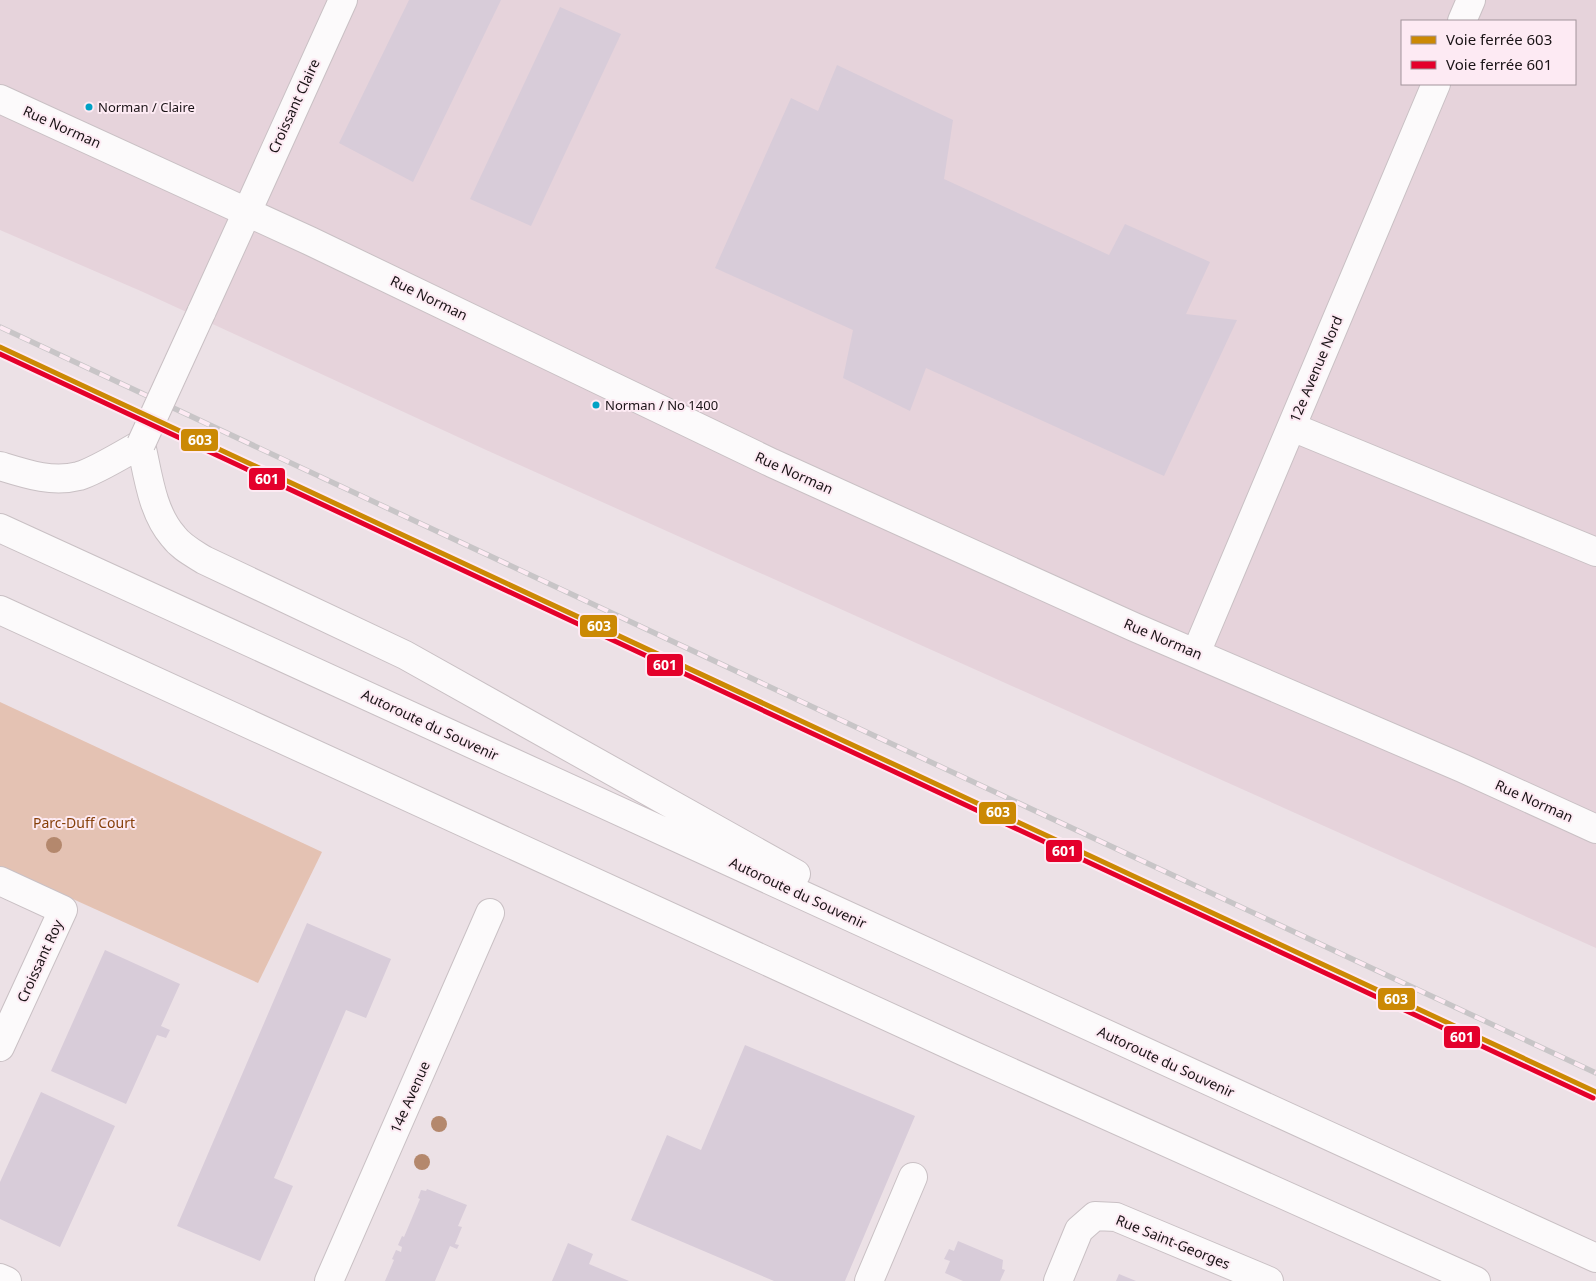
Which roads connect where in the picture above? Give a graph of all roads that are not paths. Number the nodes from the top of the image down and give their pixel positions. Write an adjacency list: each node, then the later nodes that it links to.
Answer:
1 (343, 0): 6 (main road, Croissant Claire)
2 (1471, 0): 3 (main road)
3 (1462, 20)
4 (1436, 85): 7 (main road, 12e Avenue Nord)
5 (0, 99): 6 (main road, Rue Norman)
6 (247, 212): 8 (main road, Croissant Claire, bridge); 13 (main road, Rue Norman)
7 (1292, 427): 11 (main road); 13 (main road, 12e Avenue Nord)
8 (138, 452): 9 (main road); 17 (main road)
9 (0, 466)
10 (0, 528): 17 (main road, Autoroute du Souvenir)
11 (1596, 552)
12 (0, 610): 28 (main road)
13 (1196, 653): 14 (main road, Rue Norman)
14 (1596, 829)
15 (0, 881): 18 (main road, Croissant Roy)
16 (490, 913): 24 (main road, 14e Avenue)
17 (969, 971): 20 (main road, Autoroute du Souvenir)
18 (0, 1047)
19 (913, 1177): 25 (main road)
20 (1596, 1258)
21 (1239, 1275): 26 (main road, Rue Saint-Georges); 27 (main road, Rue Saint-Georges)
22 (0, 1278): 23 (main road)
23 (6, 1281)
24 (329, 1281)
25 (870, 1281)
26 (1058, 1281)
27 (1269, 1281)
28 (1476, 1281)

